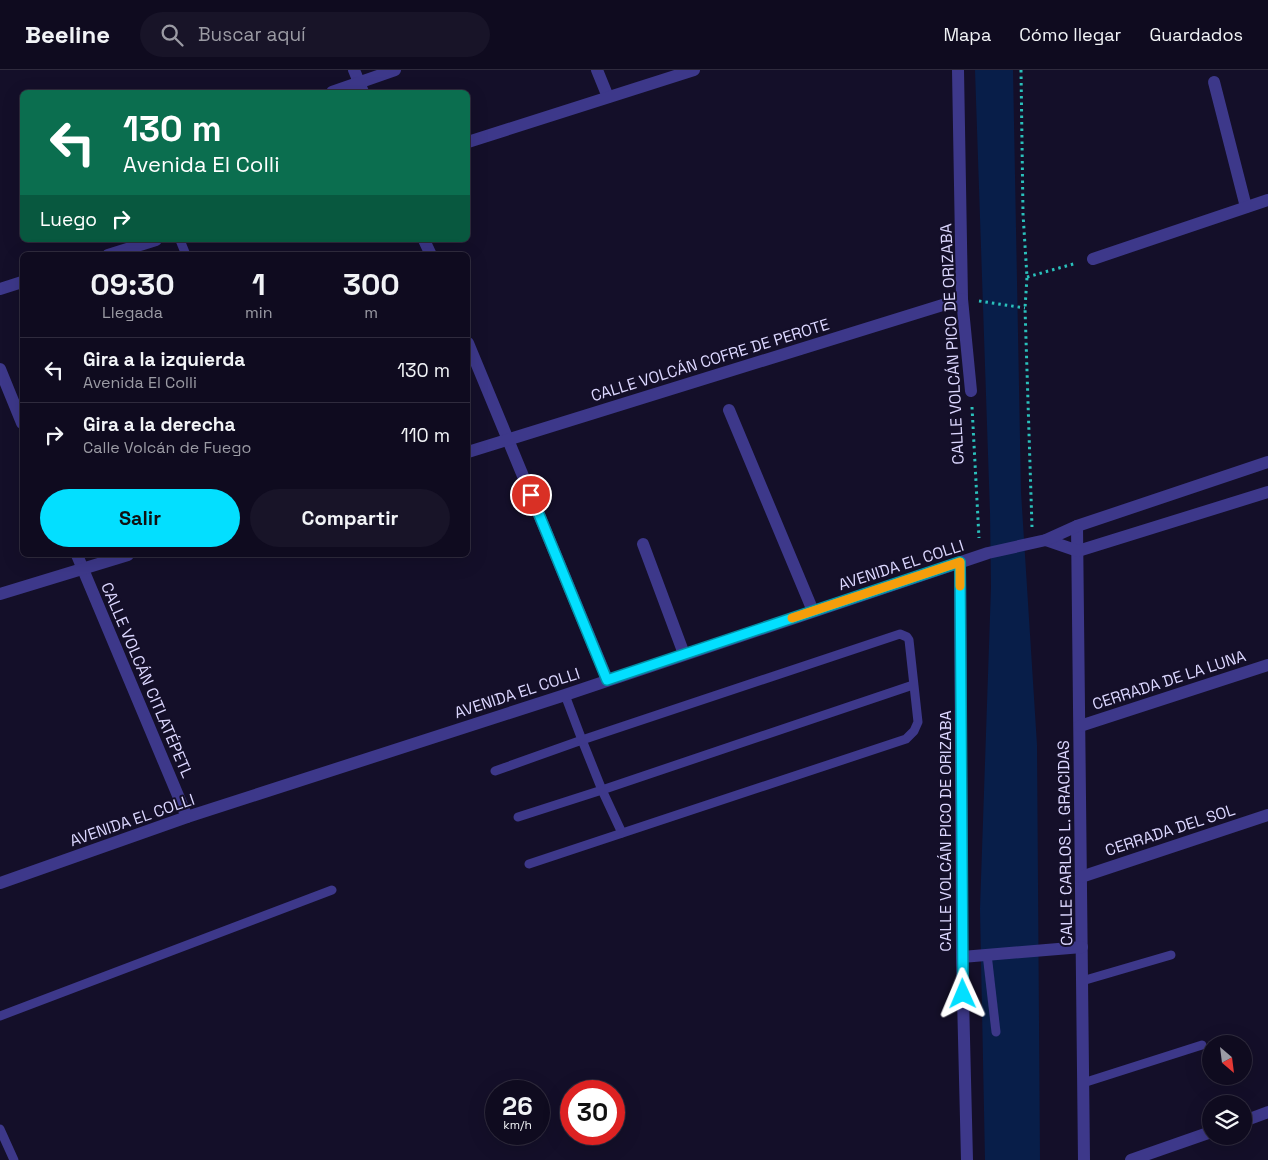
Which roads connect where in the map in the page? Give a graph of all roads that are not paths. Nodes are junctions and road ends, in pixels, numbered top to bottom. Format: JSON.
{"nodes":[{"id":1,"x":354,"y":70,"type":"edge"},
{"id":2,"x":395,"y":70,"type":"edge"},
{"id":3,"x":597,"y":70,"type":"edge"},
{"id":4,"x":694,"y":70,"type":"edge"},
{"id":5,"x":958,"y":70,"type":"edge"},
{"id":6,"x":1214,"y":82,"type":"dead end"},
{"id":7,"x":361,"y":88,"type":"edge"},
{"id":8,"x":346,"y":90,"type":"edge"},
{"id":9,"x":608,"y":97,"type":"junction"},
{"id":10,"x":470,"y":141,"type":"edge"},
{"id":11,"x":1268,"y":200,"type":"edge"},
{"id":12,"x":1246,"y":207,"type":"junction"},
{"id":13,"x":150,"y":242,"type":"edge"},
{"id":14,"x":118,"y":252,"type":"edge"},
{"id":15,"x":1093,"y":259,"type":"road end"},
{"id":16,"x":20,"y":283,"type":"edge"},
{"id":17,"x":0,"y":289,"type":"edge"},
{"id":18,"x":968,"y":300,"type":"junction"},
{"id":19,"x":470,"y":348,"type":"edge"},
{"id":20,"x":1,"y":374,"type":"edge"},
{"id":21,"x":971,"y":391,"type":"road end"},
{"id":22,"x":729,"y":410,"type":"dead end"},
{"id":23,"x":20,"y":418,"type":"edge"},
{"id":24,"x":508,"y":440,"type":"junction"},
{"id":25,"x":470,"y":451,"type":"edge"},
{"id":26,"x":1268,"y":462,"type":"edge"},
{"id":27,"x":1268,"y":492,"type":"edge"},
{"id":28,"x":1077,"y":526,"type":"junction"},
{"id":29,"x":1046,"y":540,"type":"junction"},
{"id":30,"x":644,"y":544,"type":"dead end"},
{"id":31,"x":1078,"y":551,"type":"junction"},
{"id":32,"x":78,"y":557,"type":"edge"},
{"id":33,"x":122,"y":557,"type":"edge"},
{"id":34,"x":960,"y":562,"type":"junction"},
{"id":35,"x":83,"y":569,"type":"junction"},
{"id":36,"x":0,"y":594,"type":"edge"},
{"id":37,"x":813,"y":611,"type":"junction"},
{"id":38,"x":684,"y":654,"type":"junction"},
{"id":39,"x":1268,"y":664,"type":"edge"},
{"id":40,"x":607,"y":680,"type":"junction"},
{"id":41,"x":913,"y":685,"type":"junction"},
{"id":42,"x":565,"y":695,"type":"junction"},
{"id":43,"x":1080,"y":726,"type":"junction"},
{"id":44,"x":582,"y":740,"type":"junction"},
{"id":45,"x":495,"y":771,"type":"dead end"},
{"id":46,"x":602,"y":790,"type":"junction"},
{"id":47,"x":1268,"y":815,"type":"edge"},
{"id":48,"x":518,"y":817,"type":"dead end"},
{"id":49,"x":187,"y":818,"type":"junction"},
{"id":50,"x":622,"y":833,"type":"junction"},
{"id":51,"x":529,"y":864,"type":"dead end"},
{"id":52,"x":1081,"y":877,"type":"junction"},
{"id":53,"x":0,"y":882,"type":"edge"},
{"id":54,"x":332,"y":890,"type":"dead end"},
{"id":55,"x":1082,"y":946,"type":"junction"},
{"id":56,"x":987,"y":954,"type":"junction"},
{"id":57,"x":1171,"y":955,"type":"dead end"},
{"id":58,"x":962,"y":957,"type":"junction"},
{"id":59,"x":1082,"y":981,"type":"junction"},
{"id":60,"x":0,"y":1016,"type":"edge"},
{"id":61,"x":996,"y":1032,"type":"dead end"},
{"id":62,"x":1202,"y":1045,"type":"dead end"},
{"id":63,"x":1083,"y":1083,"type":"junction"},
{"id":64,"x":1268,"y":1112,"type":"edge"},
{"id":65,"x":1252,"y":1118,"type":"edge"},
{"id":66,"x":0,"y":1129,"type":"edge"},
{"id":67,"x":1202,"y":1135,"type":"edge"},
{"id":68,"x":14,"y":1160,"type":"edge"},
{"id":69,"x":967,"y":1160,"type":"edge"},
{"id":70,"x":1084,"y":1160,"type":"edge"},
{"id":71,"x":1131,"y":1160,"type":"edge"}],
"edges":[{"from":1,"to":7,"type":"street"},
{"from":2,"to":7,"type":"street"},
{"from":3,"to":9,"type":"street"},
{"from":4,"to":9,"type":"street"},
{"from":5,"to":18,"type":"street","name":"CALLE VOLCÁN PICO DE ORIZABA"},
{"from":6,"to":12,"type":"street"},
{"from":7,"to":8,"type":"street"},
{"from":9,"to":10,"type":"street"},
{"from":11,"to":12,"type":"street"},
{"from":12,"to":15,"type":"street"},
{"from":13,"to":14,"type":"street"},
{"from":16,"to":17,"type":"street"},
{"from":18,"to":21,"type":"street","name":"CALLE VOLCÁN PICO DE ORIZABA"},
{"from":18,"to":24,"type":"street","name":"CALLE VOLCÁN COFRE DE PEROTE"},
{"from":19,"to":24,"type":"street"},
{"from":20,"to":23,"type":"street"},
{"from":22,"to":37,"type":"street"},
{"from":24,"to":25,"type":"street","name":"CALLE VOLCÁN COFRE DE PEROTE"},
{"from":24,"to":40,"type":"street"},
{"from":26,"to":28,"type":"street","name":"AVENIDA EL COLLI"},
{"from":27,"to":31,"type":"street"},
{"from":28,"to":29,"type":"street","name":"AVENIDA EL COLLI"},
{"from":28,"to":31,"type":"street","name":"CALLE CARLOS L. GRACIDAS"},
{"from":29,"to":31,"type":"street","name":"AVENIDA EL COLLI"},
{"from":29,"to":34,"type":"street","name":"AVENIDA EL COLLI"},
{"from":30,"to":38,"type":"street"},
{"from":31,"to":43,"type":"street","name":"CALLE CARLOS L. GRACIDAS"},
{"from":32,"to":35,"type":"street","name":"CALLE VOLCÁN CITLATÉPETL"},
{"from":33,"to":35,"type":"street"},
{"from":34,"to":37,"type":"street","name":"AVENIDA EL COLLI"},
{"from":34,"to":58,"type":"street","name":"CALLE VOLCÁN PICO DE ORIZABA"},
{"from":35,"to":36,"type":"street"},
{"from":35,"to":49,"type":"street","name":"CALLE VOLCÁN CITLATÉPETL"},
{"from":37,"to":38,"type":"street","name":"AVENIDA EL COLLI"},
{"from":38,"to":40,"type":"street","name":"AVENIDA EL COLLI"},
{"from":39,"to":43,"type":"street","name":"CERRADA DE LA LUNA"},
{"from":40,"to":42,"type":"street","name":"AVENIDA EL COLLI"},
{"from":41,"to":44,"type":"lane"},
{"from":41,"to":46,"type":"lane"},
{"from":41,"to":50,"type":"lane"},
{"from":42,"to":44,"type":"lane"},
{"from":42,"to":49,"type":"street","name":"AVENIDA EL COLLI"},
{"from":43,"to":52,"type":"street","name":"CALLE CARLOS L. GRACIDAS"},
{"from":44,"to":45,"type":"lane"},
{"from":44,"to":46,"type":"lane"},
{"from":46,"to":48,"type":"lane"},
{"from":46,"to":50,"type":"lane"},
{"from":47,"to":52,"type":"street","name":"CERRADA DEL SOL"},
{"from":49,"to":53,"type":"street","name":"AVENIDA EL COLLI"},
{"from":50,"to":51,"type":"lane"},
{"from":52,"to":55,"type":"street","name":"CALLE CARLOS L. GRACIDAS"},
{"from":54,"to":60,"type":"lane"},
{"from":55,"to":56,"type":"street"},
{"from":55,"to":59,"type":"street","name":"CALLE CARLOS L. GRACIDAS"},
{"from":56,"to":58,"type":"street"},
{"from":56,"to":61,"type":"lane"},
{"from":57,"to":59,"type":"lane"},
{"from":58,"to":69,"type":"street","name":"CALLE VOLCÁN PICO DE ORIZABA"},
{"from":59,"to":63,"type":"street","name":"CALLE CARLOS L. GRACIDAS"},
{"from":62,"to":63,"type":"lane"},
{"from":63,"to":70,"type":"street","name":"CALLE CARLOS L. GRACIDAS"},
{"from":64,"to":65,"type":"street"},
{"from":66,"to":68,"type":"lane"},
{"from":67,"to":71,"type":"street"}]}
